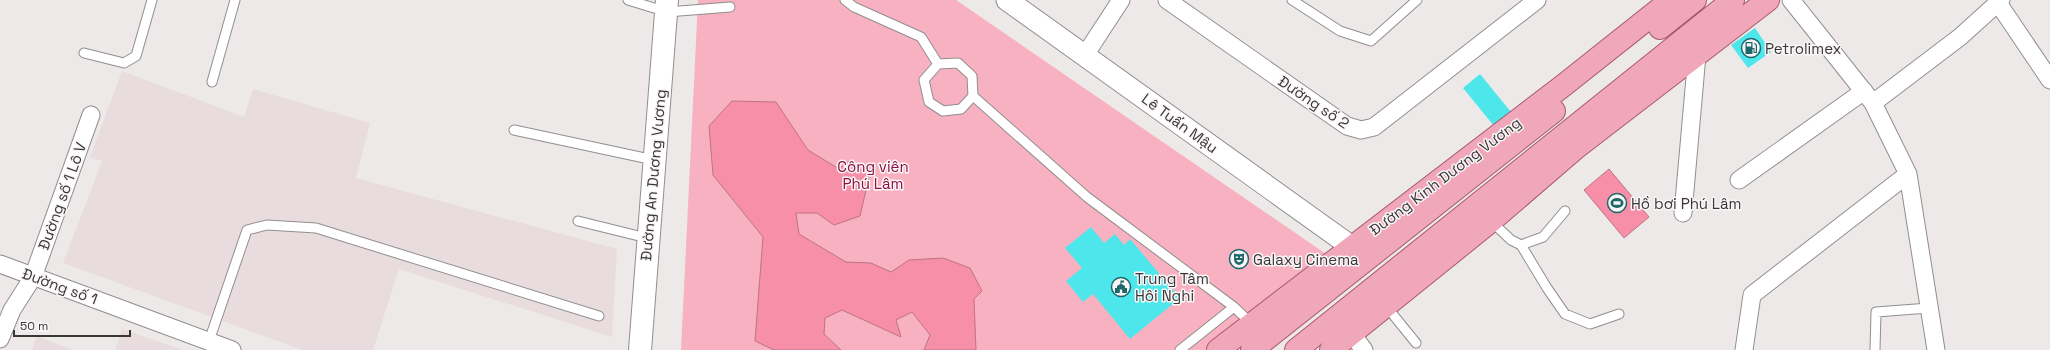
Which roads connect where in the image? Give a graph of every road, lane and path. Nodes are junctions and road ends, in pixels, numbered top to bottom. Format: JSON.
{"nodes":[{"id":1,"x":152,"y":0,"type":"edge"},
{"id":2,"x":235,"y":0,"type":"edge"},
{"id":3,"x":628,"y":0,"type":"edge"},
{"id":4,"x":845,"y":0,"type":"edge"},
{"id":5,"x":1007,"y":0,"type":"edge"},
{"id":6,"x":1121,"y":0,"type":"edge"},
{"id":7,"x":1167,"y":0,"type":"edge"},
{"id":8,"x":1292,"y":0,"type":"edge"},
{"id":9,"x":1417,"y":0,"type":"edge"},
{"id":10,"x":1537,"y":0,"type":"edge"},
{"id":11,"x":1671,"y":0,"type":"edge"},
{"id":12,"x":1695,"y":0,"type":"edge"},
{"id":13,"x":1768,"y":0,"type":"edge"},
{"id":14,"x":1791,"y":0,"type":"edge"},
{"id":15,"x":1999,"y":1,"type":"edge"},
{"id":16,"x":667,"y":6,"type":"edge"},
{"id":17,"x":730,"y":7,"type":"dead end"},
{"id":18,"x":1732,"y":17,"type":"edge"},
{"id":19,"x":1691,"y":46,"type":"junction"},
{"id":20,"x":84,"y":53,"type":"dead end"},
{"id":21,"x":1085,"y":55,"type":"junction"},
{"id":22,"x":938,"y":64,"type":"junction"},
{"id":23,"x":2050,"y":80,"type":"edge"},
{"id":24,"x":212,"y":82,"type":"dead end"},
{"id":25,"x":973,"y":96,"type":"junction"},
{"id":26,"x":1869,"y":97,"type":"junction"},
{"id":27,"x":91,"y":115,"type":"dead end"},
{"id":28,"x":514,"y":130,"type":"dead end"},
{"id":29,"x":654,"y":160,"type":"junction"},
{"id":30,"x":1908,"y":174,"type":"junction"},
{"id":31,"x":1739,"y":180,"type":"dead end"},
{"id":32,"x":1565,"y":211,"type":"dead end"},
{"id":33,"x":1683,"y":213,"type":"dead end"},
{"id":34,"x":578,"y":221,"type":"dead end"},
{"id":35,"x":1491,"y":221,"type":"junction"},
{"id":36,"x":647,"y":238,"type":"junction"},
{"id":37,"x":1521,"y":245,"type":"junction"},
{"id":38,"x":1360,"y":253,"type":"junction"},
{"id":39,"x":0,"y":264,"type":"edge"},
{"id":40,"x":33,"y":277,"type":"junction"},
{"id":41,"x":1386,"y":306,"type":"junction"},
{"id":42,"x":1234,"y":307,"type":"junction"},
{"id":43,"x":1929,"y":308,"type":"junction"},
{"id":44,"x":1619,"y":314,"type":"dead end"},
{"id":45,"x":599,"y":316,"type":"dead end"},
{"id":46,"x":0,"y":339,"type":"edge"},
{"id":47,"x":209,"y":341,"type":"junction"},
{"id":48,"x":1261,"y":341,"type":"edge"},
{"id":49,"x":1358,"y":342,"type":"edge"},
{"id":50,"x":1416,"y":343,"type":"dead end"},
{"id":51,"x":232,"y":350,"type":"edge"},
{"id":52,"x":640,"y":350,"type":"edge"},
{"id":53,"x":1180,"y":350,"type":"edge"},
{"id":54,"x":1218,"y":350,"type":"edge"},
{"id":55,"x":1296,"y":350,"type":"edge"},
{"id":56,"x":1331,"y":350,"type":"edge"},
{"id":57,"x":1744,"y":350,"type":"edge"},
{"id":58,"x":1875,"y":350,"type":"edge"},
{"id":59,"x":1936,"y":350,"type":"edge"}],
"edges":[{"from":1,"to":20,"type":"lane"},
{"from":2,"to":24,"type":"lane"},
{"from":3,"to":16,"type":"lane"},
{"from":4,"to":22,"type":"lane"},
{"from":5,"to":21,"type":"street","name":"Lê Tuấn Mậu"},
{"from":6,"to":21,"type":"street"},
{"from":7,"to":10,"type":"street","name":"Đường số 2"},
{"from":8,"to":9,"type":"lane"},
{"from":11,"to":38,"type":"main road","name":"Đường Kinh Dương Vương"},
{"from":12,"to":38,"type":"main road","name":"Đường Kinh Dương Vương"},
{"from":13,"to":18,"type":"main road"},
{"from":14,"to":26,"type":"street"},
{"from":15,"to":23,"type":"street"},
{"from":15,"to":26,"type":"street"},
{"from":16,"to":17,"type":"lane"},
{"from":16,"to":29,"type":"main road","name":"Đường An Dương Vương"},
{"from":18,"to":19,"type":"main road"},
{"from":19,"to":33,"type":"street"},
{"from":19,"to":35,"type":"main road"},
{"from":19,"to":55,"type":"main road"},
{"from":21,"to":38,"type":"street","name":"Lê Tuấn Mậu"},
{"from":22,"to":25,"type":"lane"},
{"from":22,"to":25,"type":"lane"},
{"from":25,"to":42,"type":"lane"},
{"from":26,"to":30,"type":"street"},
{"from":26,"to":31,"type":"street"},
{"from":27,"to":40,"type":"street","name":"Đường số 1 Lô V"},
{"from":28,"to":29,"type":"lane"},
{"from":29,"to":36,"type":"main road","name":"Đường An Dương Vương"},
{"from":30,"to":43,"type":"street"},
{"from":30,"to":57,"type":"street"},
{"from":32,"to":37,"type":"lane"},
{"from":34,"to":36,"type":"lane"},
{"from":35,"to":37,"type":"lane"},
{"from":35,"to":41,"type":"main road"},
{"from":36,"to":52,"type":"main road","name":"Đường An Dương Vương"},
{"from":37,"to":44,"type":"lane"},
{"from":38,"to":48,"type":"main road","name":"Đường Kinh Dương Vương"},
{"from":39,"to":40,"type":"street","name":"Đường số 1"},
{"from":40,"to":46,"type":"street","name":"Đường số 1 Lô V"},
{"from":40,"to":47,"type":"street","name":"Đường số 1"},
{"from":41,"to":49,"type":"main road"},
{"from":41,"to":50,"type":"lane"},
{"from":42,"to":48,"type":"lane"},
{"from":42,"to":53,"type":"lane"},
{"from":43,"to":58,"type":"lane"},
{"from":43,"to":59,"type":"street"},
{"from":45,"to":47,"type":"lane"},
{"from":47,"to":51,"type":"street","name":"Đường số 1"},
{"from":48,"to":54,"type":"main road","name":"Đường Kinh Dương Vương"},
{"from":49,"to":56,"type":"main road"}]}
